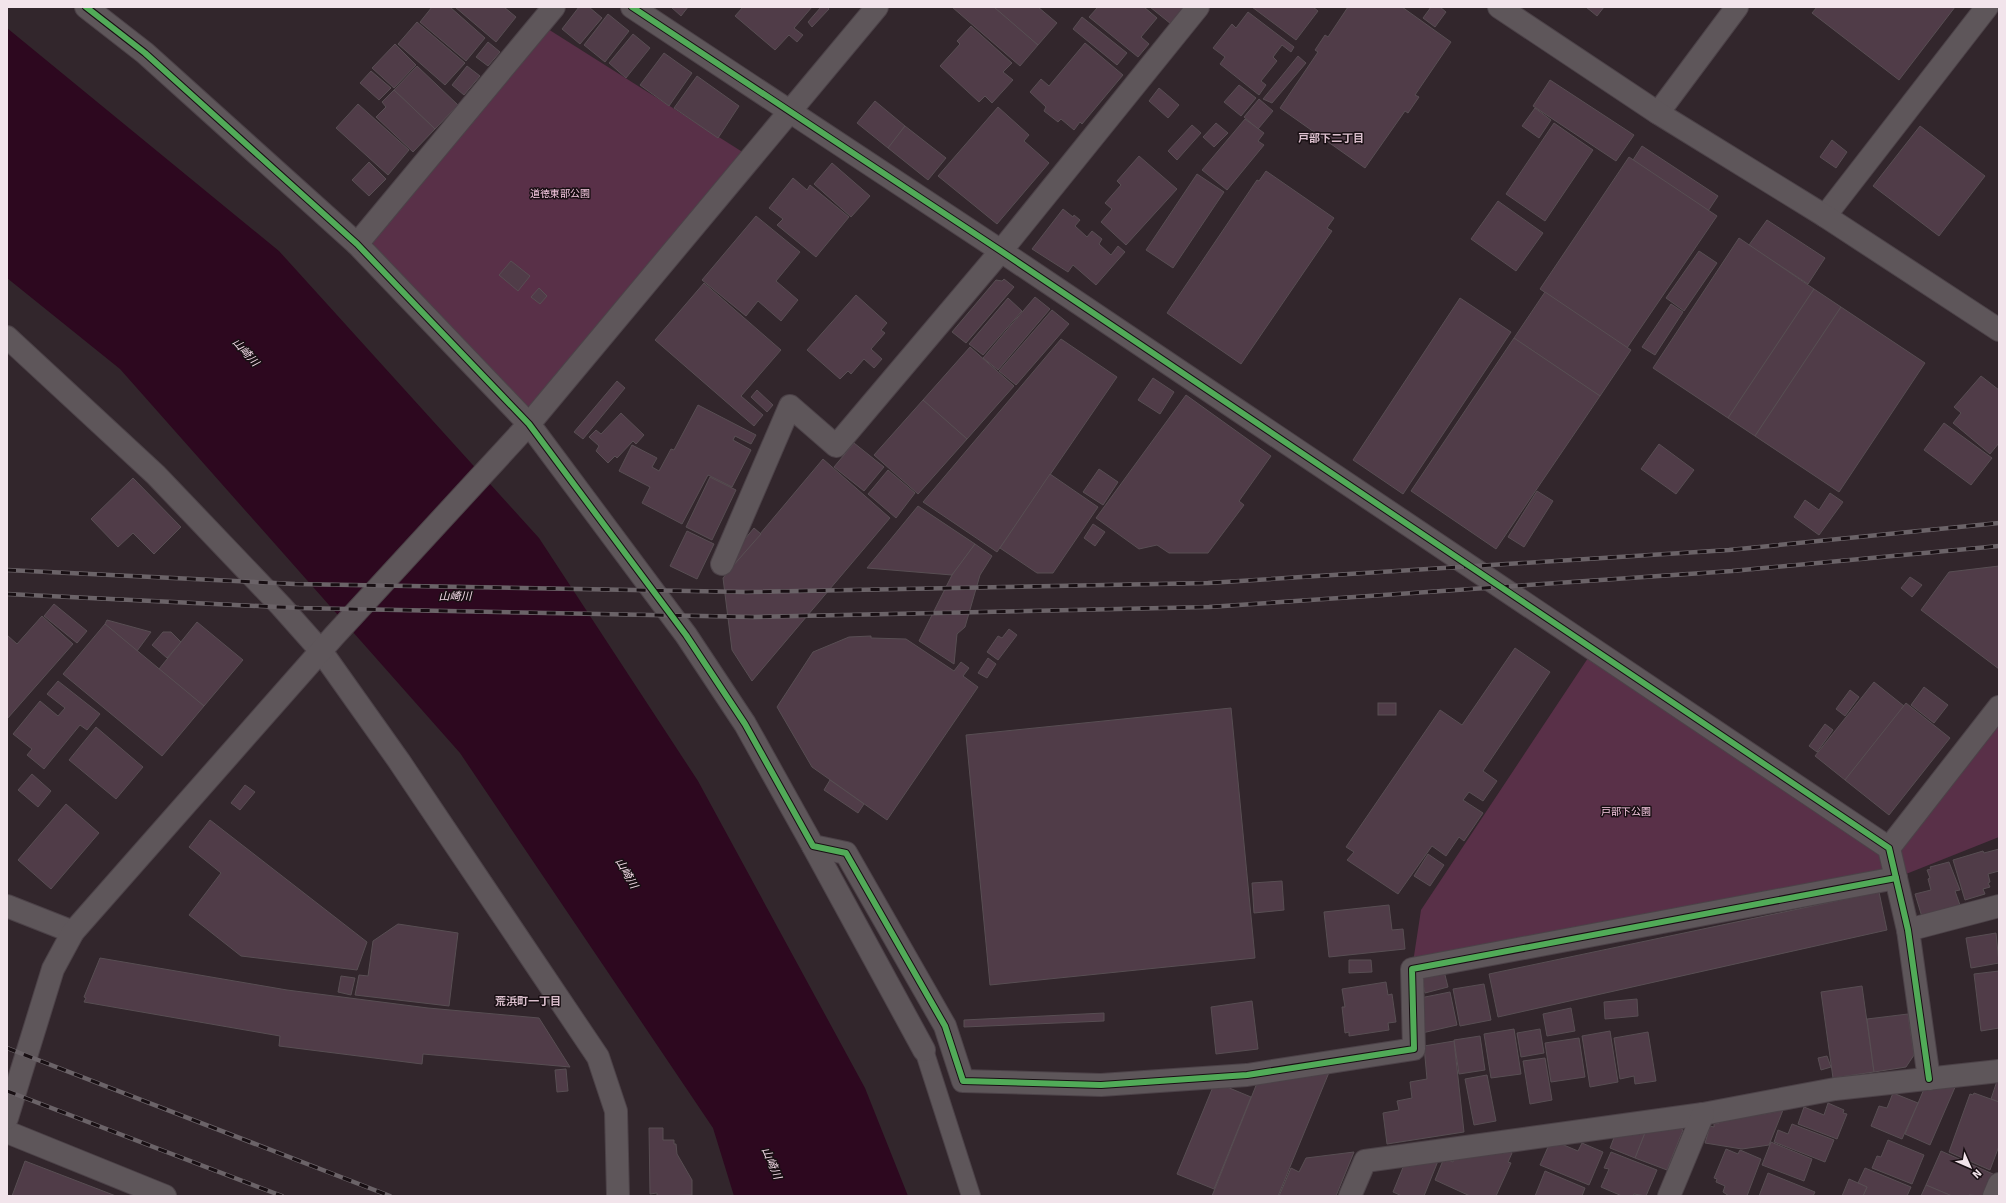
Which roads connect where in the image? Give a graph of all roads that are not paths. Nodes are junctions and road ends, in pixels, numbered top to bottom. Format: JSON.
{"nodes":[{"id":1,"x":86,"y":7,"type":"edge"},
{"id":2,"x":554,"y":7,"type":"edge"},
{"id":3,"x":632,"y":7,"type":"edge"},
{"id":4,"x":877,"y":7,"type":"edge"},
{"id":5,"x":1198,"y":7,"type":"edge"},
{"id":6,"x":1499,"y":7,"type":"edge"},
{"id":7,"x":1737,"y":7,"type":"edge"},
{"id":8,"x":1987,"y":7,"type":"edge"},
{"id":9,"x":791,"y":111,"type":"junction"},
{"id":10,"x":1658,"y":113,"type":"junction"},
{"id":11,"x":1825,"y":216,"type":"junction"},
{"id":12,"x":357,"y":244,"type":"junction"},
{"id":13,"x":1001,"y":250,"type":"junction"},
{"id":14,"x":1998,"y":329,"type":"edge"},
{"id":15,"x":7,"y":337,"type":"edge"},
{"id":16,"x":522,"y":432,"type":"junction"},
{"id":17,"x":722,"y":564,"type":"dead end"},
{"id":18,"x":328,"y":643,"type":"junction"},
{"id":19,"x":1999,"y":707,"type":"edge"},
{"id":20,"x":813,"y":846,"type":"junction"},
{"id":21,"x":1890,"y":848,"type":"junction"},
{"id":22,"x":1896,"y":878,"type":"junction"},
{"id":23,"x":7,"y":906,"type":"edge"},
{"id":24,"x":1999,"y":906,"type":"edge"},
{"id":25,"x":1908,"y":930,"type":"junction"},
{"id":26,"x":73,"y":932,"type":"junction"},
{"id":27,"x":924,"y":1050,"type":"joint"},
{"id":28,"x":1999,"y":1071,"type":"edge"},
{"id":29,"x":1929,"y":1079,"type":"junction"},
{"id":30,"x":1703,"y":1114,"type":"junction"},
{"id":31,"x":7,"y":1118,"type":"edge"},
{"id":32,"x":7,"y":1132,"type":"edge"},
{"id":33,"x":1999,"y":1184,"type":"edge"},
{"id":34,"x":165,"y":1196,"type":"edge"},
{"id":35,"x":618,"y":1196,"type":"edge"},
{"id":36,"x":971,"y":1196,"type":"edge"},
{"id":37,"x":1350,"y":1196,"type":"edge"},
{"id":38,"x":1669,"y":1196,"type":"edge"},
{"id":39,"x":1994,"y":1196,"type":"edge"}],
"edges":[{"from":1,"to":12,"type":"street"},
{"from":2,"to":12,"type":"street"},
{"from":3,"to":9,"type":"street"},
{"from":4,"to":9,"type":"street"},
{"from":5,"to":13,"type":"street"},
{"from":6,"to":10,"type":"street"},
{"from":7,"to":10,"type":"street"},
{"from":8,"to":11,"type":"street"},
{"from":9,"to":13,"type":"street"},
{"from":9,"to":16,"type":"street"},
{"from":10,"to":11,"type":"street"},
{"from":11,"to":14,"type":"street"},
{"from":12,"to":16,"type":"street"},
{"from":13,"to":17,"type":"street"},
{"from":13,"to":21,"type":"street"},
{"from":15,"to":18,"type":"street"},
{"from":16,"to":18,"type":"street"},
{"from":16,"to":20,"type":"street"},
{"from":18,"to":26,"type":"street"},
{"from":18,"to":35,"type":"street"},
{"from":19,"to":21,"type":"street"},
{"from":20,"to":22,"type":"street"},
{"from":20,"to":27,"type":"street"},
{"from":21,"to":22,"type":"street"},
{"from":22,"to":25,"type":"street"},
{"from":23,"to":26,"type":"street"},
{"from":24,"to":25,"type":"street"},
{"from":25,"to":29,"type":"street"},
{"from":26,"to":31,"type":"street"},
{"from":27,"to":36,"type":"lane"},
{"from":28,"to":29,"type":"street"},
{"from":29,"to":30,"type":"street"},
{"from":30,"to":37,"type":"street"},
{"from":30,"to":38,"type":"street"},
{"from":32,"to":34,"type":"street"},
{"from":33,"to":39,"type":"street"}]}
